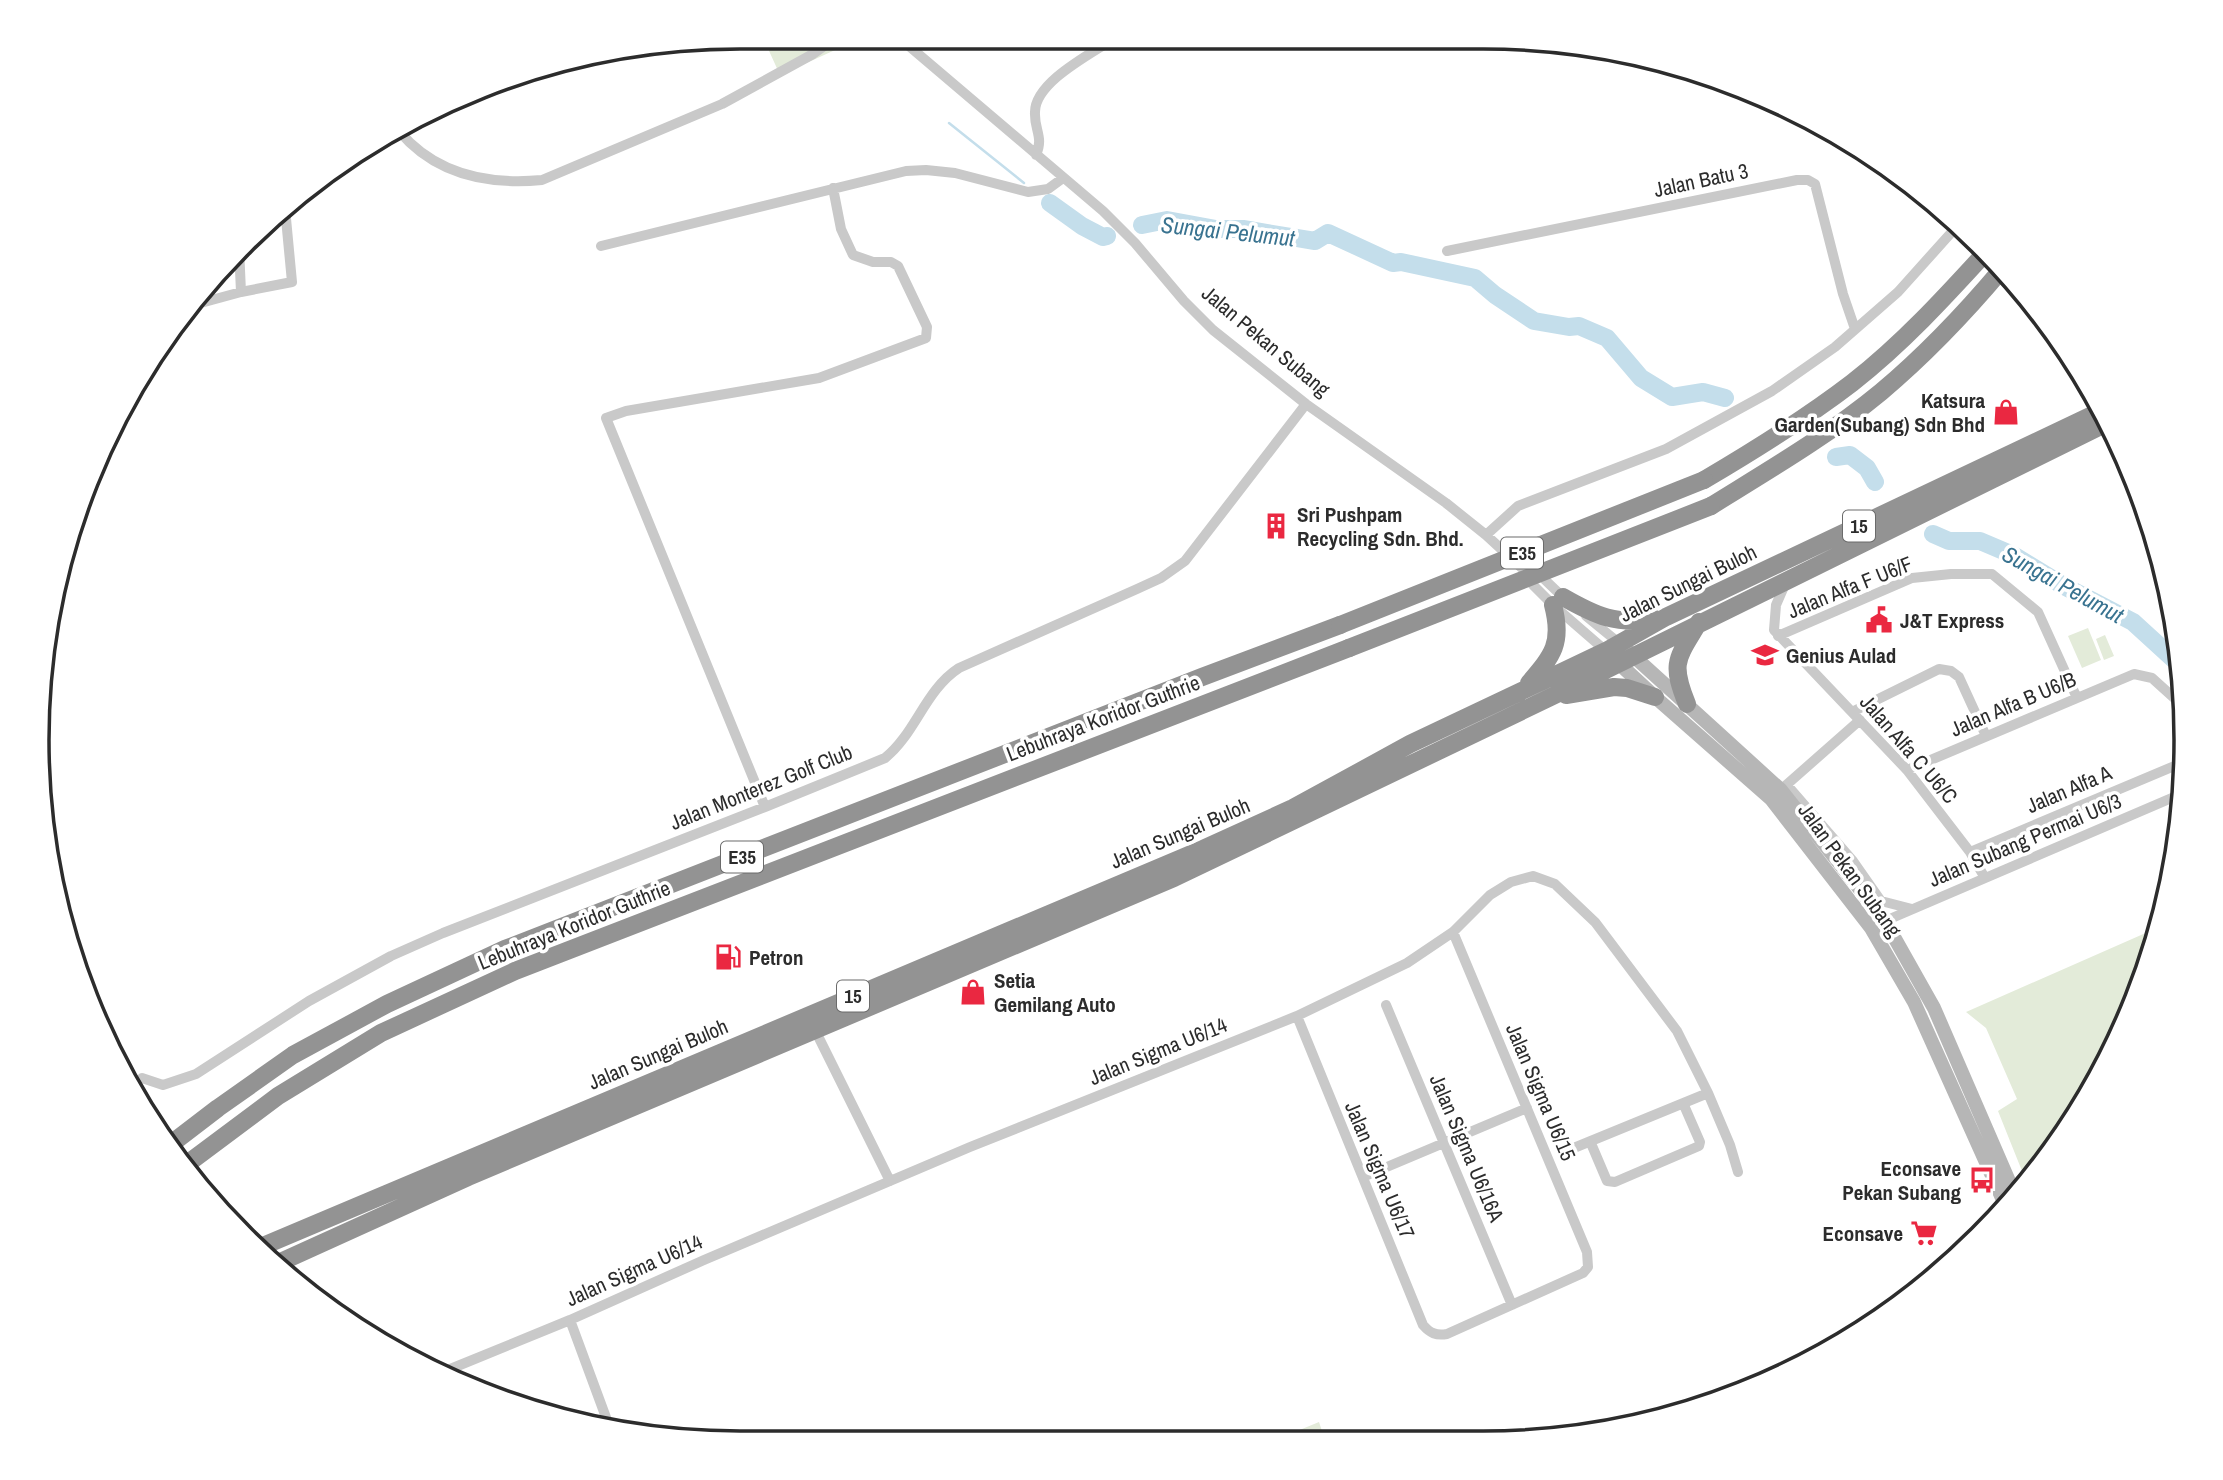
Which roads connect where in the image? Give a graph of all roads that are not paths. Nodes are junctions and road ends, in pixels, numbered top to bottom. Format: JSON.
{"nodes":[{"id":1,"x":820,"y":49,"type":"edge"},
{"id":2,"x":912,"y":49,"type":"edge"},
{"id":3,"x":1098,"y":49,"type":"edge"},
{"id":4,"x":404,"y":137,"type":"edge"},
{"id":5,"x":1036,"y":155,"type":"junction"},
{"id":6,"x":1063,"y":178,"type":"junction"},
{"id":7,"x":833,"y":188,"type":"junction"},
{"id":8,"x":286,"y":218,"type":"edge"},
{"id":9,"x":1952,"y":232,"type":"edge"},
{"id":10,"x":601,"y":246,"type":"dead end"},
{"id":11,"x":1447,"y":251,"type":"dead end"},
{"id":12,"x":1980,"y":259,"type":"edge"},
{"id":13,"x":240,"y":263,"type":"edge"},
{"id":14,"x":1996,"y":276,"type":"edge"},
{"id":15,"x":241,"y":292,"type":"junction"},
{"id":16,"x":206,"y":302,"type":"edge"},
{"id":17,"x":1855,"y":329,"type":"junction"},
{"id":18,"x":1306,"y":404,"type":"junction"},
{"id":19,"x":2092,"y":415,"type":"edge"},
{"id":20,"x":2099,"y":427,"type":"edge"},
{"id":21,"x":1486,"y":535,"type":"junction"},
{"id":22,"x":1787,"y":580,"type":"junction"},
{"id":23,"x":1558,"y":601,"type":"junction"},
{"id":24,"x":1666,"y":617,"type":"junction"},
{"id":25,"x":1699,"y":622,"type":"junction"},
{"id":26,"x":1779,"y":636,"type":"junction"},
{"id":27,"x":1619,"y":653,"type":"junction"},
{"id":28,"x":1525,"y":688,"type":"junction"},
{"id":29,"x":1555,"y":695,"type":"junction"},
{"id":30,"x":1655,"y":697,"type":"junction"},
{"id":31,"x":2173,"y":697,"type":"edge"},
{"id":32,"x":2077,"y":698,"type":"junction"},
{"id":33,"x":1687,"y":704,"type":"junction"},
{"id":34,"x":1856,"y":716,"type":"junction"},
{"id":35,"x":1986,"y":736,"type":"junction"},
{"id":36,"x":2173,"y":766,"type":"edge"},
{"id":37,"x":1907,"y":770,"type":"junction"},
{"id":38,"x":1784,"y":788,"type":"junction"},
{"id":39,"x":2172,"y":798,"type":"edge"},
{"id":40,"x":765,"y":807,"type":"junction"},
{"id":41,"x":1970,"y":852,"type":"junction"},
{"id":42,"x":1985,"y":878,"type":"junction"},
{"id":43,"x":1913,"y":909,"type":"junction"},
{"id":44,"x":1885,"y":921,"type":"junction"},
{"id":45,"x":1453,"y":932,"type":"junction"},
{"id":46,"x":1386,"y":1006,"type":"dead end"},
{"id":47,"x":1297,"y":1016,"type":"junction"},
{"id":48,"x":815,"y":1030,"type":"junction"},
{"id":49,"x":142,"y":1078,"type":"dead end"},
{"id":50,"x":1708,"y":1093,"type":"junction"},
{"id":51,"x":1683,"y":1103,"type":"junction"},
{"id":52,"x":1527,"y":1108,"type":"junction"},
{"id":53,"x":177,"y":1140,"type":"edge"},
{"id":54,"x":1590,"y":1142,"type":"junction"},
{"id":55,"x":1444,"y":1143,"type":"junction"},
{"id":56,"x":1564,"y":1152,"type":"dead end"},
{"id":57,"x":192,"y":1161,"type":"edge"},
{"id":58,"x":1738,"y":1172,"type":"dead end"},
{"id":59,"x":1363,"y":1177,"type":"junction"},
{"id":60,"x":890,"y":1181,"type":"junction"},
{"id":61,"x":2003,"y":1195,"type":"edge"},
{"id":62,"x":2004,"y":1195,"type":"edge"},
{"id":63,"x":267,"y":1244,"type":"edge"},
{"id":64,"x":284,"y":1260,"type":"edge"},
{"id":65,"x":1512,"y":1306,"type":"junction"},
{"id":66,"x":570,"y":1320,"type":"junction"},
{"id":67,"x":453,"y":1368,"type":"edge"},
{"id":68,"x":606,"y":1418,"type":"edge"}],
"edges":[{"from":1,"to":4,"type":"street"},
{"from":2,"to":5,"type":"street","name":"Jalan Pekan Subang"},
{"from":3,"to":5,"type":"street"},
{"from":5,"to":6,"type":"street","name":"Jalan Pekan Subang"},
{"from":6,"to":7,"type":"street"},
{"from":6,"to":18,"type":"street","name":"Jalan Pekan Subang"},
{"from":7,"to":10,"type":"street"},
{"from":7,"to":40,"type":"street"},
{"from":8,"to":15,"type":"street"},
{"from":9,"to":17,"type":"street"},
{"from":11,"to":17,"type":"street","name":"Jalan Batu 3"},
{"from":12,"to":53,"type":"highway","name":"Lebuhraya Koridor Guthrie","number":"E35","bridge":true},
{"from":13,"to":15,"type":"street"},
{"from":14,"to":57,"type":"highway","name":"Lebuhraya Koridor Guthrie","number":"E35","bridge":true},
{"from":15,"to":16,"type":"street"},
{"from":17,"to":21,"type":"street"},
{"from":18,"to":21,"type":"street","name":"Jalan Pekan Subang"},
{"from":18,"to":40,"type":"street","name":"Jalan Monterez Golf Club"},
{"from":19,"to":24,"type":"highway","name":"Jalan Sungai Buloh","number":"15"},
{"from":20,"to":22,"type":"highway","name":"Jalan Sungai Buloh","number":"15"},
{"from":21,"to":23,"type":"street","name":"Jalan Pekan Subang"},
{"from":22,"to":25,"type":"highway","name":"Jalan Sungai Buloh","number":"15"},
{"from":22,"to":26,"type":"street"},
{"from":23,"to":24,"type":"highway"},
{"from":23,"to":27,"type":"street"},
{"from":23,"to":27,"type":"street"},
{"from":23,"to":28,"type":"highway"},
{"from":24,"to":27,"type":"highway","name":"Jalan Sungai Buloh","number":"15"},
{"from":25,"to":27,"type":"highway","name":"Jalan Sungai Buloh","number":"15"},
{"from":25,"to":33,"type":"highway"},
{"from":26,"to":32,"type":"street","name":"Jalan Alfa F U6/F"},
{"from":26,"to":34,"type":"street","name":"Jalan Alfa C U6/C"},
{"from":27,"to":28,"type":"highway","name":"Jalan Sungai Buloh","number":"15"},
{"from":27,"to":29,"type":"highway","name":"Jalan Sungai Buloh","number":"15"},
{"from":27,"to":30,"type":"main road","name":"Jalan Pekan Subang"},
{"from":27,"to":33,"type":"main road","name":"Jalan Pekan Subang"},
{"from":28,"to":63,"type":"highway","name":"Jalan Sungai Buloh","number":"15"},
{"from":29,"to":30,"type":"highway"},
{"from":29,"to":48,"type":"highway","name":"Jalan Sungai Buloh","number":"15"},
{"from":30,"to":61,"type":"main road","name":"Jalan Pekan Subang"},
{"from":31,"to":32,"type":"street","name":"Jalan Alfa B U6/B"},
{"from":32,"to":35,"type":"street","name":"Jalan Alfa B U6/B"},
{"from":33,"to":38,"type":"main road","name":"Jalan Pekan Subang"},
{"from":34,"to":35,"type":"street"},
{"from":34,"to":37,"type":"street","name":"Jalan Alfa C U6/C"},
{"from":34,"to":38,"type":"street"},
{"from":35,"to":37,"type":"street","name":"Jalan Alfa B U6/B"},
{"from":36,"to":41,"type":"street","name":"Jalan Alfa A"},
{"from":37,"to":41,"type":"street","name":"Jalan Alfa C U6/C"},
{"from":38,"to":43,"type":"street"},
{"from":38,"to":44,"type":"main road","name":"Jalan Pekan Subang"},
{"from":39,"to":42,"type":"street","name":"Jalan Subang Permai U6/3"},
{"from":40,"to":49,"type":"street","name":"Jalan Monterez Golf Club"},
{"from":41,"to":42,"type":"street","name":"Jalan Alfa C U6/C"},
{"from":42,"to":43,"type":"street","name":"Jalan Subang Permai U6/3"},
{"from":43,"to":44,"type":"street","name":"Jalan Subang Permai U6/3"},
{"from":44,"to":62,"type":"main road","name":"Jalan Pekan Subang"},
{"from":45,"to":47,"type":"street","name":"Jalan Sigma U6/14"},
{"from":45,"to":50,"type":"street","name":"Jalan Sigma U6/14"},
{"from":45,"to":52,"type":"street","name":"Jalan Sigma U6/15"},
{"from":46,"to":55,"type":"street","name":"Jalan Sigma U6/16A"},
{"from":47,"to":59,"type":"street","name":"Jalan Sigma U6/17"},
{"from":47,"to":60,"type":"street","name":"Jalan Sigma U6/14"},
{"from":48,"to":60,"type":"street"},
{"from":48,"to":64,"type":"highway","name":"Jalan Sungai Buloh","number":"15"},
{"from":50,"to":51,"type":"street"},
{"from":50,"to":58,"type":"street","name":"Jalan Sigma U6/14"},
{"from":51,"to":54,"type":"street"},
{"from":51,"to":54,"type":"street"},
{"from":52,"to":55,"type":"street"},
{"from":52,"to":65,"type":"street","name":"Jalan Sigma U6/15"},
{"from":54,"to":56,"type":"street"},
{"from":55,"to":59,"type":"street"},
{"from":55,"to":65,"type":"street","name":"Jalan Sigma U6/16A"},
{"from":59,"to":65,"type":"street","name":"Jalan Sigma U6/17"},
{"from":60,"to":66,"type":"street","name":"Jalan Sigma U6/14"},
{"from":66,"to":67,"type":"street","name":"Jalan Sigma U6/14"},
{"from":66,"to":68,"type":"street"}]}
